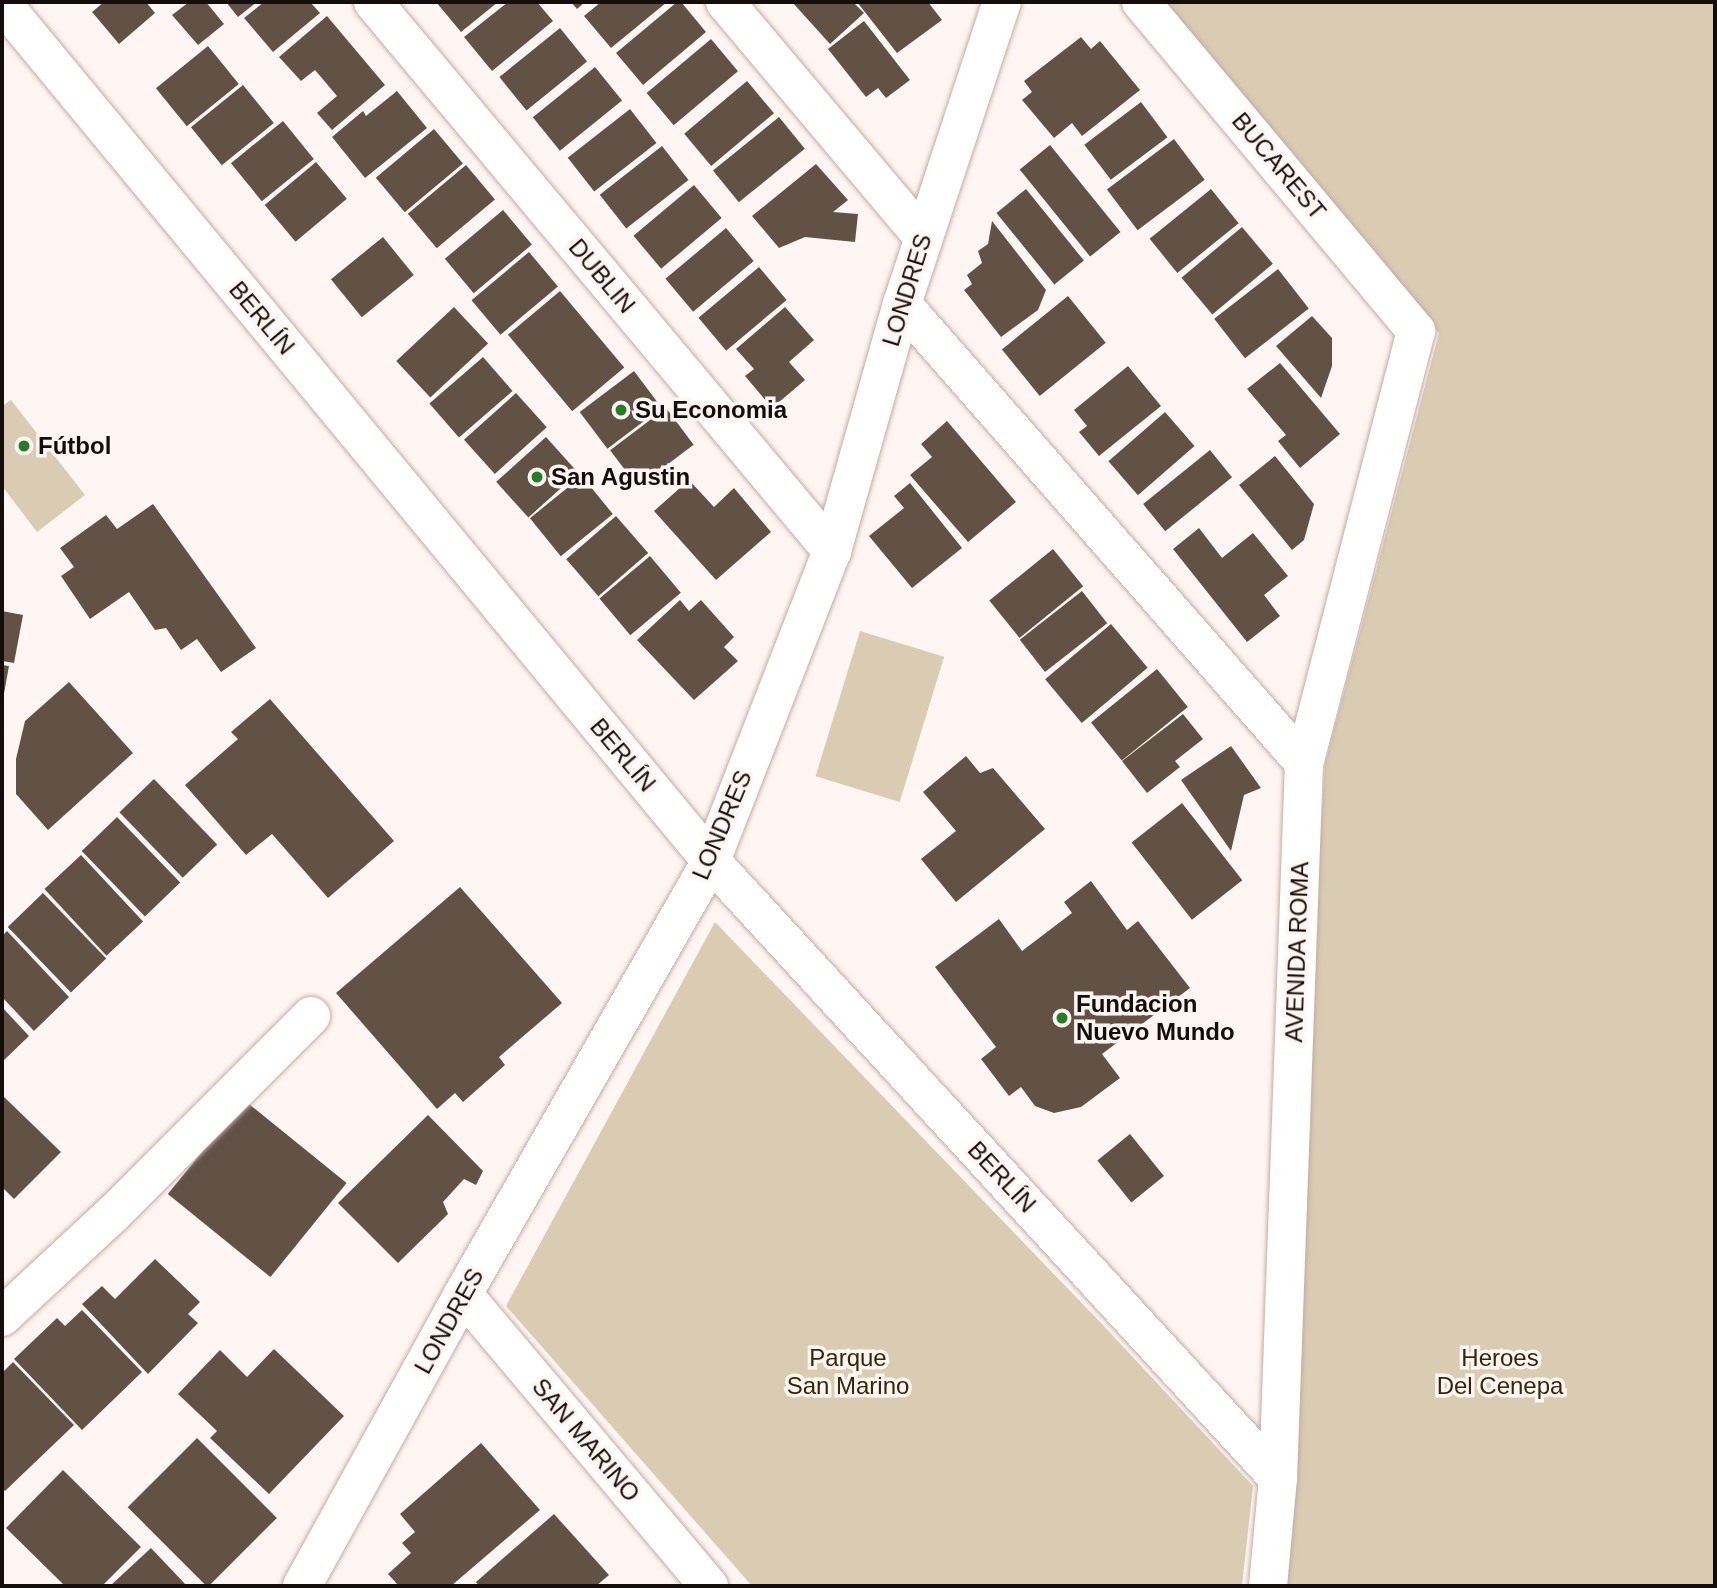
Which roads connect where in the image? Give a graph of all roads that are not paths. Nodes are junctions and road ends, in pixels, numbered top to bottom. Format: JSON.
{"nodes":[{"id":1,"x":373,"y":2,"type":"edge"},
{"id":2,"x":725,"y":2,"type":"edge"},
{"id":3,"x":1002,"y":2,"type":"edge"},
{"id":4,"x":1141,"y":2,"type":"edge"},
{"id":5,"x":2,"y":3,"type":"edge"},
{"id":6,"x":923,"y":237,"type":"junction"},
{"id":7,"x":902,"y":304,"type":"junction"},
{"id":8,"x":1416,"y":331,"type":"joint"},
{"id":9,"x":832,"y":551,"type":"junction"},
{"id":10,"x":1304,"y":763,"type":"junction"},
{"id":11,"x":711,"y":861,"type":"junction"},
{"id":12,"x":312,"y":1016,"type":"dead end"},
{"id":13,"x":463,"y":1294,"type":"junction"},
{"id":14,"x":2,"y":1317,"type":"edge"},
{"id":15,"x":1278,"y":1478,"type":"junction"},
{"id":16,"x":302,"y":1586,"type":"edge"},
{"id":17,"x":709,"y":1586,"type":"edge"},
{"id":18,"x":1268,"y":1586,"type":"edge"}],
"edges":[{"from":1,"to":9,"type":"street","name":"DUBLIN"},
{"from":2,"to":6,"type":"street"},
{"from":3,"to":6,"type":"street","name":"LONDRES"},
{"from":4,"to":8,"type":"street","name":"BUCAREST"},
{"from":5,"to":11,"type":"street","name":"BERLÍN"},
{"from":6,"to":7,"type":"street","name":"LONDRES"},
{"from":7,"to":9,"type":"street","name":"LONDRES"},
{"from":7,"to":10,"type":"street"},
{"from":8,"to":10,"type":"street","name":"AVENIDA ROMA"},
{"from":9,"to":11,"type":"street","name":"LONDRES"},
{"from":10,"to":15,"type":"street","name":"AVENIDA ROMA"},
{"from":11,"to":13,"type":"street","name":"LONDRES"},
{"from":11,"to":15,"type":"street","name":"BERLÍN"},
{"from":12,"to":14,"type":"street"},
{"from":13,"to":16,"type":"street","name":"LONDRES"},
{"from":13,"to":17,"type":"street","name":"SAN MARINO"},
{"from":15,"to":18,"type":"street","name":"AVENIDA ROMA"}]}
